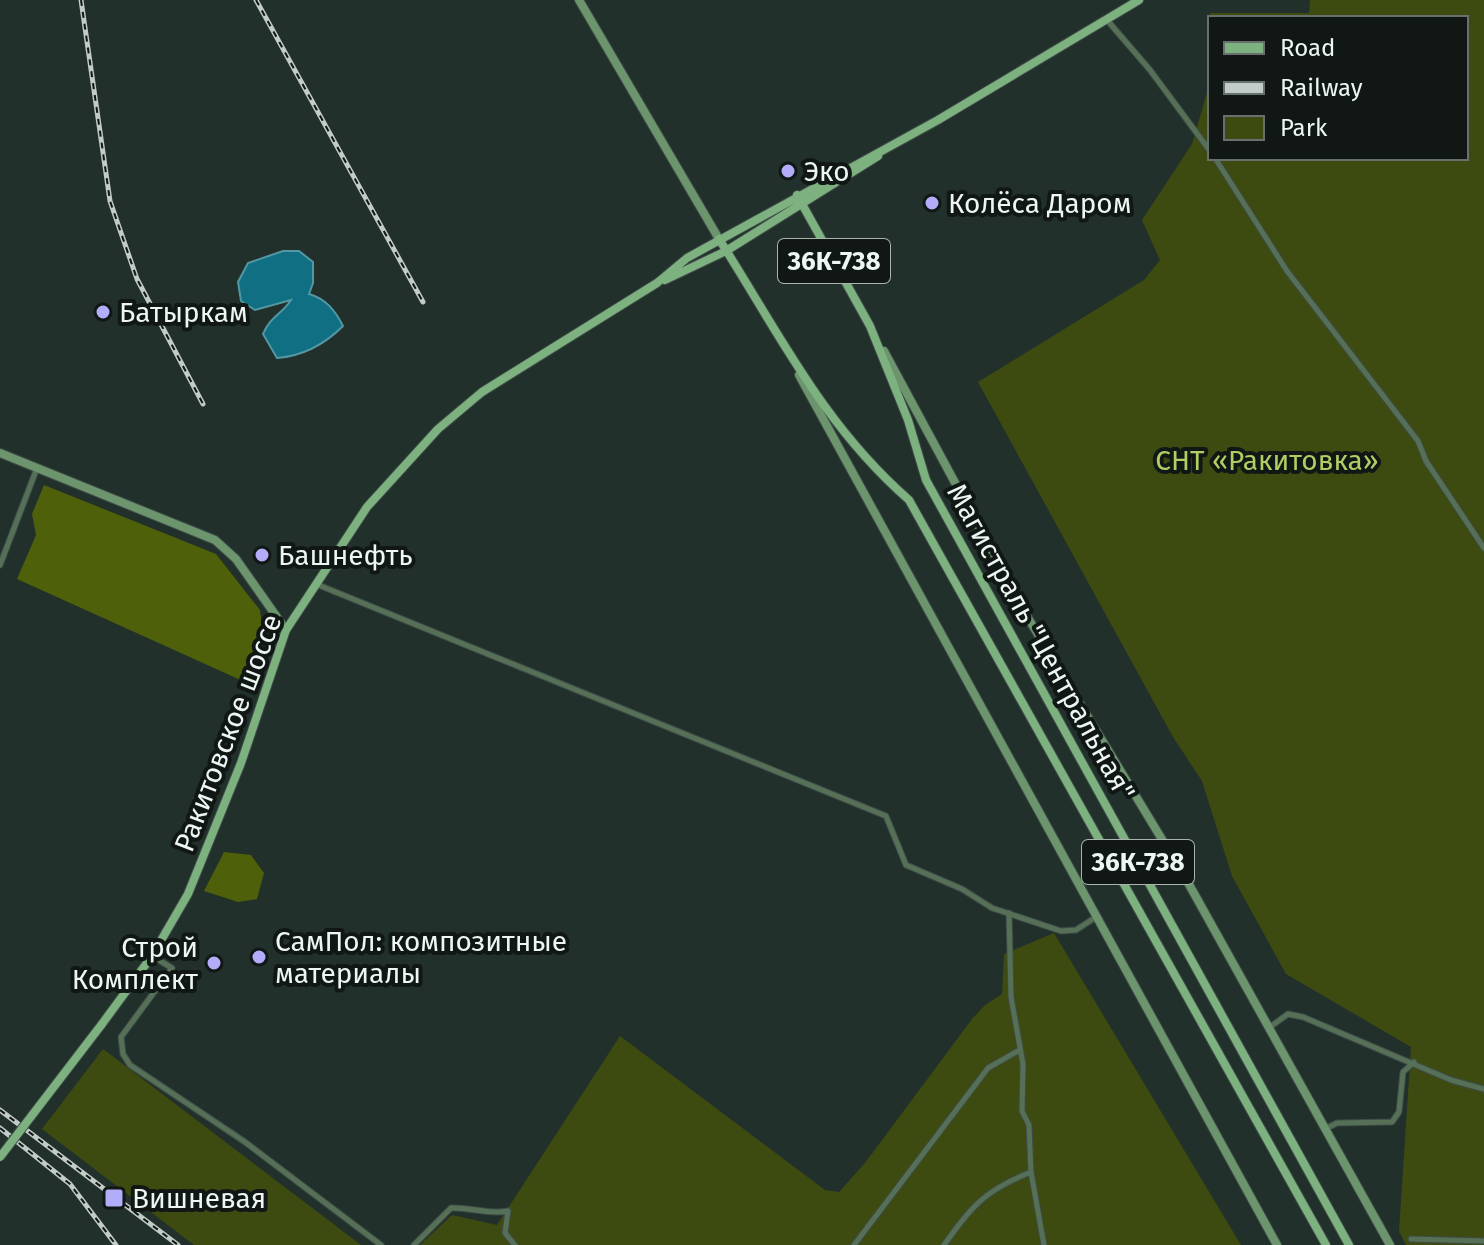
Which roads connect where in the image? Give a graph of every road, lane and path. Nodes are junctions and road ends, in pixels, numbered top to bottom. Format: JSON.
{"nodes":[{"id":1,"x":579,"y":0,"type":"edge"},
{"id":2,"x":1139,"y":0,"type":"edge"},
{"id":3,"x":1107,"y":20,"type":"junction"},
{"id":4,"x":890,"y":147,"type":"junction"},
{"id":5,"x":1208,"y":148,"type":"edge"},
{"id":6,"x":1216,"y":160,"type":"edge"},
{"id":7,"x":797,"y":195,"type":"junction"},
{"id":8,"x":803,"y":206,"type":"junction"},
{"id":9,"x":719,"y":239,"type":"junction"},
{"id":10,"x":726,"y":251,"type":"junction"},
{"id":11,"x":657,"y":283,"type":"junction"},
{"id":12,"x":870,"y":326,"type":"junction"},
{"id":13,"x":795,"y":367,"type":"junction"},
{"id":14,"x":0,"y":453,"type":"edge"},
{"id":15,"x":37,"y":468,"type":"junction"},
{"id":16,"x":1484,"y":548,"type":"edge"},
{"id":17,"x":0,"y":565,"type":"edge"},
{"id":18,"x":315,"y":584,"type":"junction"},
{"id":19,"x":286,"y":630,"type":"junction"},
{"id":20,"x":1009,"y":913,"type":"junction"},
{"id":21,"x":1096,"y":917,"type":"junction"},
{"id":22,"x":152,"y":956,"type":"junction"},
{"id":23,"x":1270,"y":1027,"type":"junction"},
{"id":24,"x":1018,"y":1051,"type":"junction"},
{"id":25,"x":1414,"y":1062,"type":"junction"},
{"id":26,"x":1484,"y":1089,"type":"edge"},
{"id":27,"x":1325,"y":1129,"type":"junction"},
{"id":28,"x":0,"y":1157,"type":"edge"},
{"id":29,"x":1031,"y":1172,"type":"junction"},
{"id":30,"x":1411,"y":1239,"type":"dead end"},
{"id":31,"x":1484,"y":1241,"type":"edge"},
{"id":32,"x":381,"y":1245,"type":"edge"},
{"id":33,"x":414,"y":1245,"type":"edge"},
{"id":34,"x":515,"y":1245,"type":"edge"},
{"id":35,"x":854,"y":1245,"type":"edge"},
{"id":36,"x":944,"y":1245,"type":"edge"},
{"id":37,"x":1044,"y":1245,"type":"edge"},
{"id":38,"x":1277,"y":1245,"type":"edge"},
{"id":39,"x":1326,"y":1245,"type":"edge"},
{"id":40,"x":1349,"y":1245,"type":"edge"},
{"id":41,"x":1390,"y":1245,"type":"edge"}],
"edges":[{"from":1,"to":9,"type":"main road"},
{"from":2,"to":3,"type":"main road","name":"Ракитовское шоссе"},
{"from":3,"to":4,"type":"main road","name":"Ракитовское шоссе"},
{"from":3,"to":5,"type":"street"},
{"from":4,"to":7,"type":"main road","name":"Ракитовское шоссе"},
{"from":4,"to":8,"type":"main road","name":"Ракитовское шоссе"},
{"from":6,"to":16,"type":"street"},
{"from":7,"to":8,"type":"main road","number":"36К-738"},
{"from":7,"to":9,"type":"main road","name":"Ракитовское шоссе"},
{"from":8,"to":10,"type":"main road","name":"Ракитовское шоссе"},
{"from":8,"to":12,"type":"main road","number":"36К-738"},
{"from":9,"to":10,"type":"main road"},
{"from":9,"to":11,"type":"main road","name":"Ракитовское шоссе"},
{"from":10,"to":11,"type":"main road","name":"Ракитовское шоссе"},
{"from":10,"to":13,"type":"main road","number":"36К-738"},
{"from":11,"to":18,"type":"main road","name":"Ракитовское шоссе"},
{"from":12,"to":23,"type":"main road"},
{"from":12,"to":40,"type":"main road","name":"Магистраль \"Центральная\"","number":"36К-738"},
{"from":13,"to":21,"type":"main road"},
{"from":13,"to":39,"type":"main road","name":"Магистраль \"Центральная\"","number":"36К-738"},
{"from":14,"to":15,"type":"main road"},
{"from":15,"to":17,"type":"street"},
{"from":15,"to":19,"type":"main road"},
{"from":18,"to":19,"type":"main road","name":"Ракитовское шоссе"},
{"from":18,"to":20,"type":"street"},
{"from":19,"to":22,"type":"main road","name":"Ракитовское шоссе"},
{"from":20,"to":21,"type":"street"},
{"from":20,"to":24,"type":"street"},
{"from":21,"to":38,"type":"main road"},
{"from":22,"to":28,"type":"main road","name":"Ракитовское шоссе","bridge":true},
{"from":22,"to":32,"type":"street"},
{"from":23,"to":25,"type":"street"},
{"from":23,"to":27,"type":"main road"},
{"from":24,"to":29,"type":"street"},
{"from":24,"to":35,"type":"street"},
{"from":25,"to":26,"type":"street"},
{"from":25,"to":27,"type":"street"},
{"from":27,"to":41,"type":"main road"},
{"from":29,"to":36,"type":"street"},
{"from":29,"to":37,"type":"street"},
{"from":30,"to":31,"type":"street"},
{"from":33,"to":34,"type":"street"}]}
